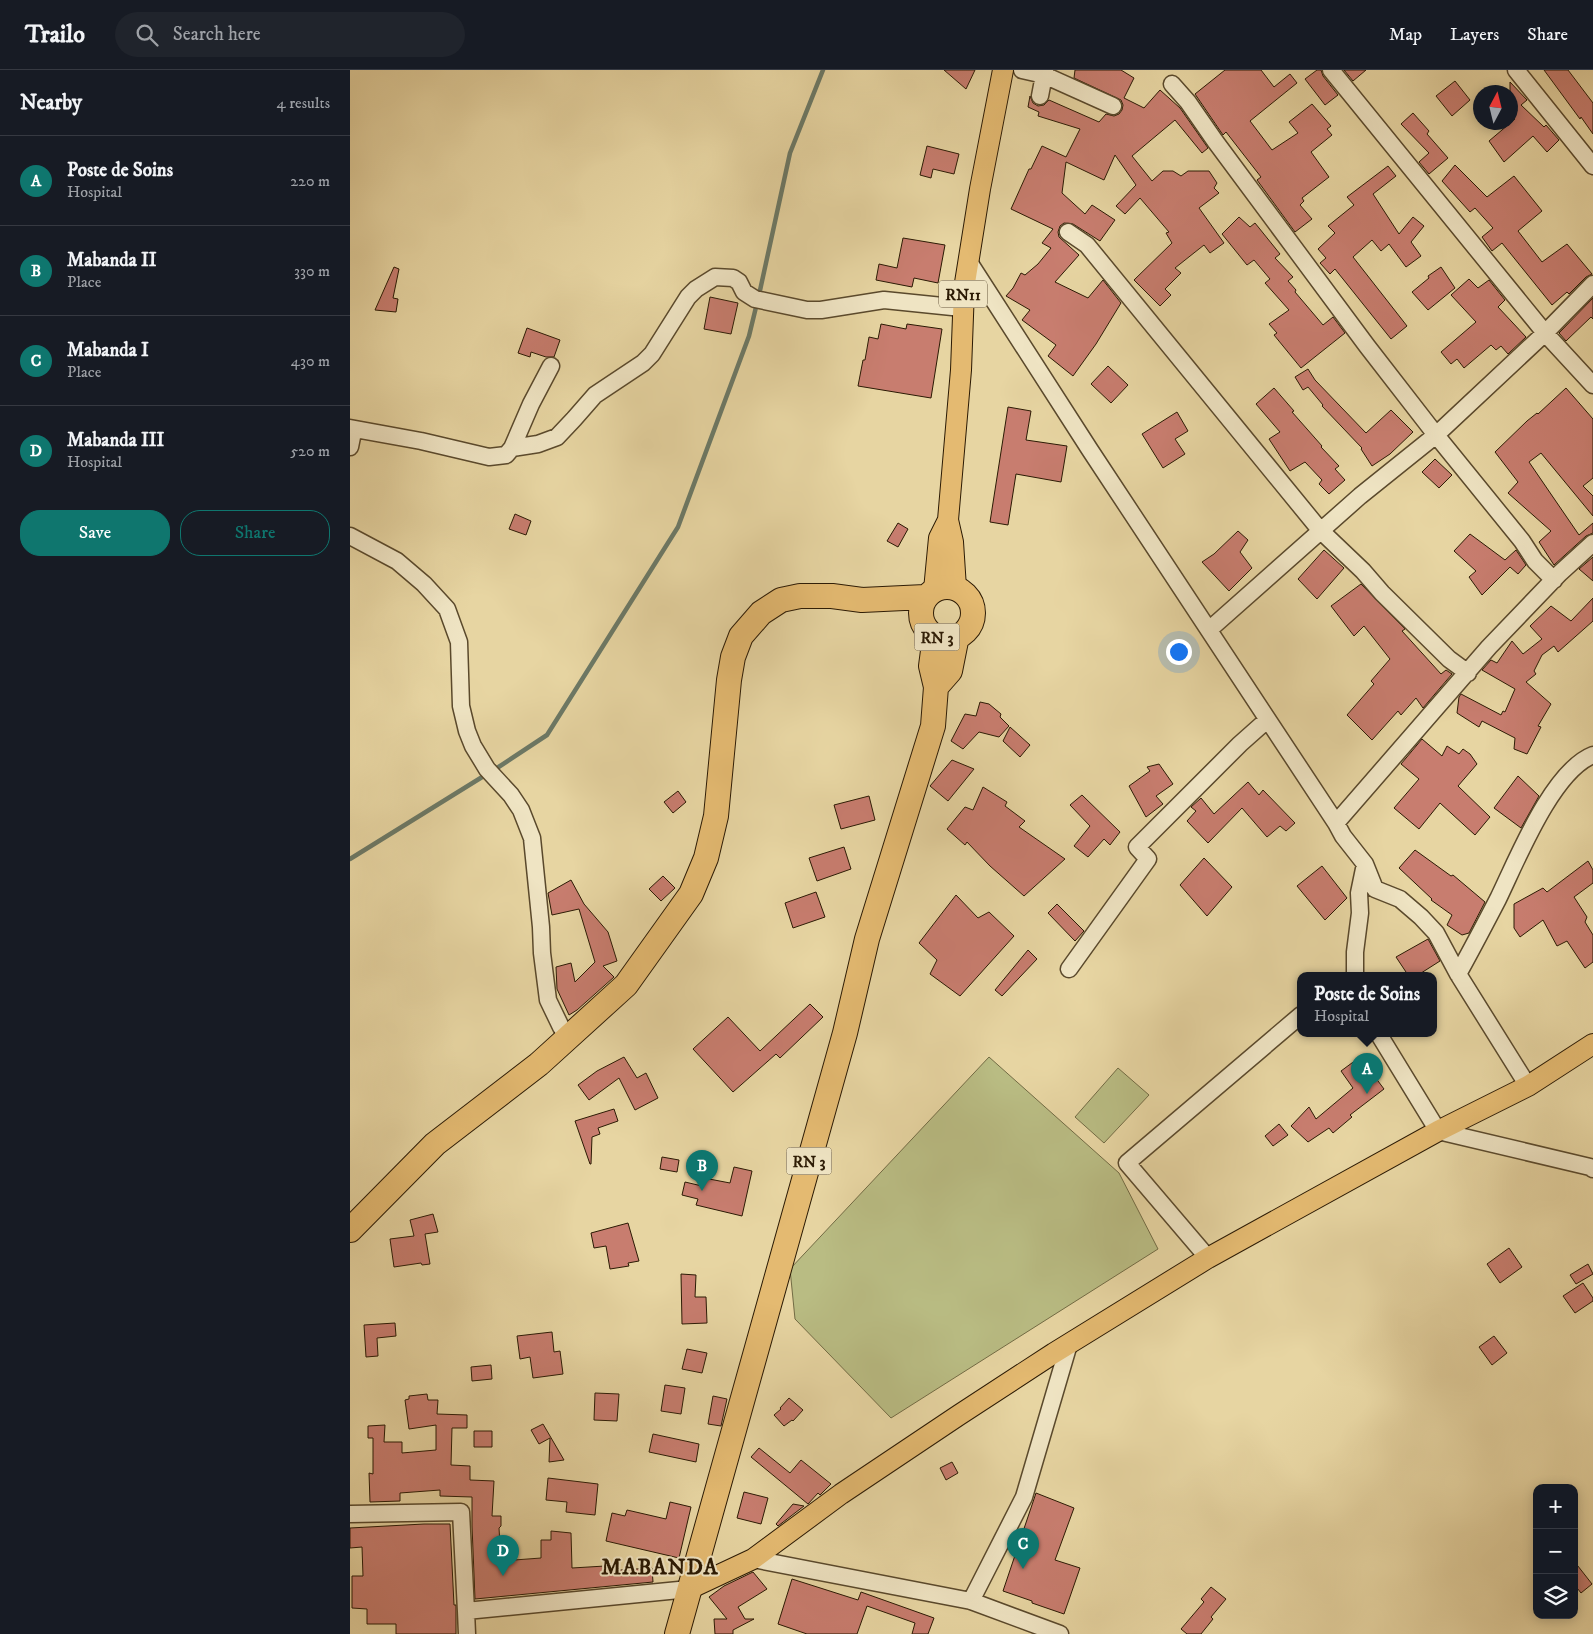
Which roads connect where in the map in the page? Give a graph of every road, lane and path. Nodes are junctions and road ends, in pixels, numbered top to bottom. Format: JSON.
{"nodes":[{"id":1,"x":1003,"y":70,"type":"edge"},
{"id":2,"x":1022,"y":70,"type":"edge"},
{"id":3,"x":1331,"y":70,"type":"edge"},
{"id":4,"x":1516,"y":70,"type":"edge"},
{"id":5,"x":1044,"y":73,"type":"edge"},
{"id":6,"x":1172,"y":84,"type":"dead end"},
{"id":7,"x":1040,"y":96,"type":"dead end"},
{"id":8,"x":1113,"y":106,"type":"dead end"},
{"id":9,"x":1593,"y":166,"type":"edge"},
{"id":10,"x":1068,"y":232,"type":"dead end"},
{"id":11,"x":969,"y":262,"type":"junction"},
{"id":12,"x":1593,"y":284,"type":"edge"},
{"id":13,"x":962,"y":308,"type":"junction"},
{"id":14,"x":1545,"y":333,"type":"junction"},
{"id":15,"x":551,"y":366,"type":"dead end"},
{"id":16,"x":1593,"y":385,"type":"edge"},
{"id":17,"x":350,"y":428,"type":"edge"},
{"id":18,"x":350,"y":434,"type":"edge"},
{"id":19,"x":1436,"y":435,"type":"junction"},
{"id":20,"x":350,"y":447,"type":"edge"},
{"id":21,"x":512,"y":448,"type":"junction"},
{"id":22,"x":1320,"y":530,"type":"junction"},
{"id":23,"x":350,"y":536,"type":"edge"},
{"id":24,"x":1593,"y":543,"type":"edge"},
{"id":25,"x":1554,"y":580,"type":"junction"},
{"id":26,"x":938,"y":611,"type":"junction"},
{"id":27,"x":1210,"y":629,"type":"junction"},
{"id":28,"x":1468,"y":673,"type":"junction"},
{"id":29,"x":1267,"y":720,"type":"junction"},
{"id":30,"x":1593,"y":755,"type":"edge"},
{"id":31,"x":1336,"y":823,"type":"junction"},
{"id":32,"x":1365,"y":864,"type":"junction"},
{"id":33,"x":1069,"y":969,"type":"dead end"},
{"id":34,"x":1352,"y":972,"type":"edge"},
{"id":35,"x":1458,"y":974,"type":"junction"},
{"id":36,"x":1297,"y":1018,"type":"edge"},
{"id":37,"x":568,"y":1037,"type":"junction"},
{"id":38,"x":1380,"y":1037,"type":"edge"},
{"id":39,"x":1593,"y":1045,"type":"edge"},
{"id":40,"x":1528,"y":1086,"type":"junction"},
{"id":41,"x":1438,"y":1132,"type":"junction"},
{"id":42,"x":1592,"y":1167,"type":"edge"},
{"id":43,"x":350,"y":1230,"type":"edge"},
{"id":44,"x":1208,"y":1258,"type":"junction"},
{"id":45,"x":1070,"y":1344,"type":"junction"},
{"id":46,"x":350,"y":1514,"type":"edge"},
{"id":47,"x":753,"y":1558,"type":"junction"},
{"id":48,"x":689,"y":1589,"type":"junction"},
{"id":49,"x":971,"y":1601,"type":"junction"},
{"id":50,"x":466,"y":1611,"type":"junction"},
{"id":51,"x":467,"y":1634,"type":"edge"},
{"id":52,"x":677,"y":1634,"type":"edge"},
{"id":53,"x":1060,"y":1634,"type":"edge"}],
"edges":[{"from":1,"to":11,"type":"main road","number":"RN11"},
{"from":2,"to":5,"type":"street"},
{"from":3,"to":14,"type":"street"},
{"from":4,"to":9,"type":"street"},
{"from":5,"to":7,"type":"street"},
{"from":5,"to":8,"type":"street"},
{"from":6,"to":19,"type":"street"},
{"from":10,"to":22,"type":"street"},
{"from":11,"to":13,"type":"main road","number":"RN11"},
{"from":11,"to":27,"type":"street"},
{"from":12,"to":14,"type":"street"},
{"from":13,"to":21,"type":"street"},
{"from":13,"to":26,"type":"main road","number":"RN11"},
{"from":14,"to":16,"type":"street"},
{"from":14,"to":19,"type":"street"},
{"from":15,"to":21,"type":"street"},
{"from":17,"to":21,"type":"street"},
{"from":18,"to":20,"type":"street"},
{"from":19,"to":22,"type":"street"},
{"from":19,"to":25,"type":"street"},
{"from":22,"to":27,"type":"street"},
{"from":22,"to":28,"type":"street"},
{"from":23,"to":37,"type":"street"},
{"from":24,"to":25,"type":"street"},
{"from":25,"to":28,"type":"street"},
{"from":26,"to":37,"type":"highway","number":"RN 3"},
{"from":26,"to":48,"type":"highway","number":"RN 3"},
{"from":27,"to":29,"type":"street"},
{"from":28,"to":31,"type":"street"},
{"from":29,"to":31,"type":"street"},
{"from":29,"to":33,"type":"street"},
{"from":30,"to":35,"type":"street"},
{"from":31,"to":32,"type":"street"},
{"from":32,"to":34,"type":"street"},
{"from":32,"to":35,"type":"street"},
{"from":35,"to":40,"type":"street"},
{"from":36,"to":44,"type":"street"},
{"from":37,"to":43,"type":"highway","number":"RN 3"},
{"from":38,"to":41,"type":"street"},
{"from":39,"to":40,"type":"main road"},
{"from":40,"to":41,"type":"main road"},
{"from":41,"to":42,"type":"street"},
{"from":41,"to":44,"type":"main road"},
{"from":44,"to":45,"type":"main road"},
{"from":45,"to":47,"type":"main road"},
{"from":45,"to":49,"type":"street"},
{"from":46,"to":50,"type":"street"},
{"from":47,"to":48,"type":"main road"},
{"from":47,"to":49,"type":"street"},
{"from":48,"to":50,"type":"street"},
{"from":48,"to":52,"type":"highway","number":"RN 3"},
{"from":49,"to":53,"type":"street"},
{"from":50,"to":51,"type":"street"}]}
